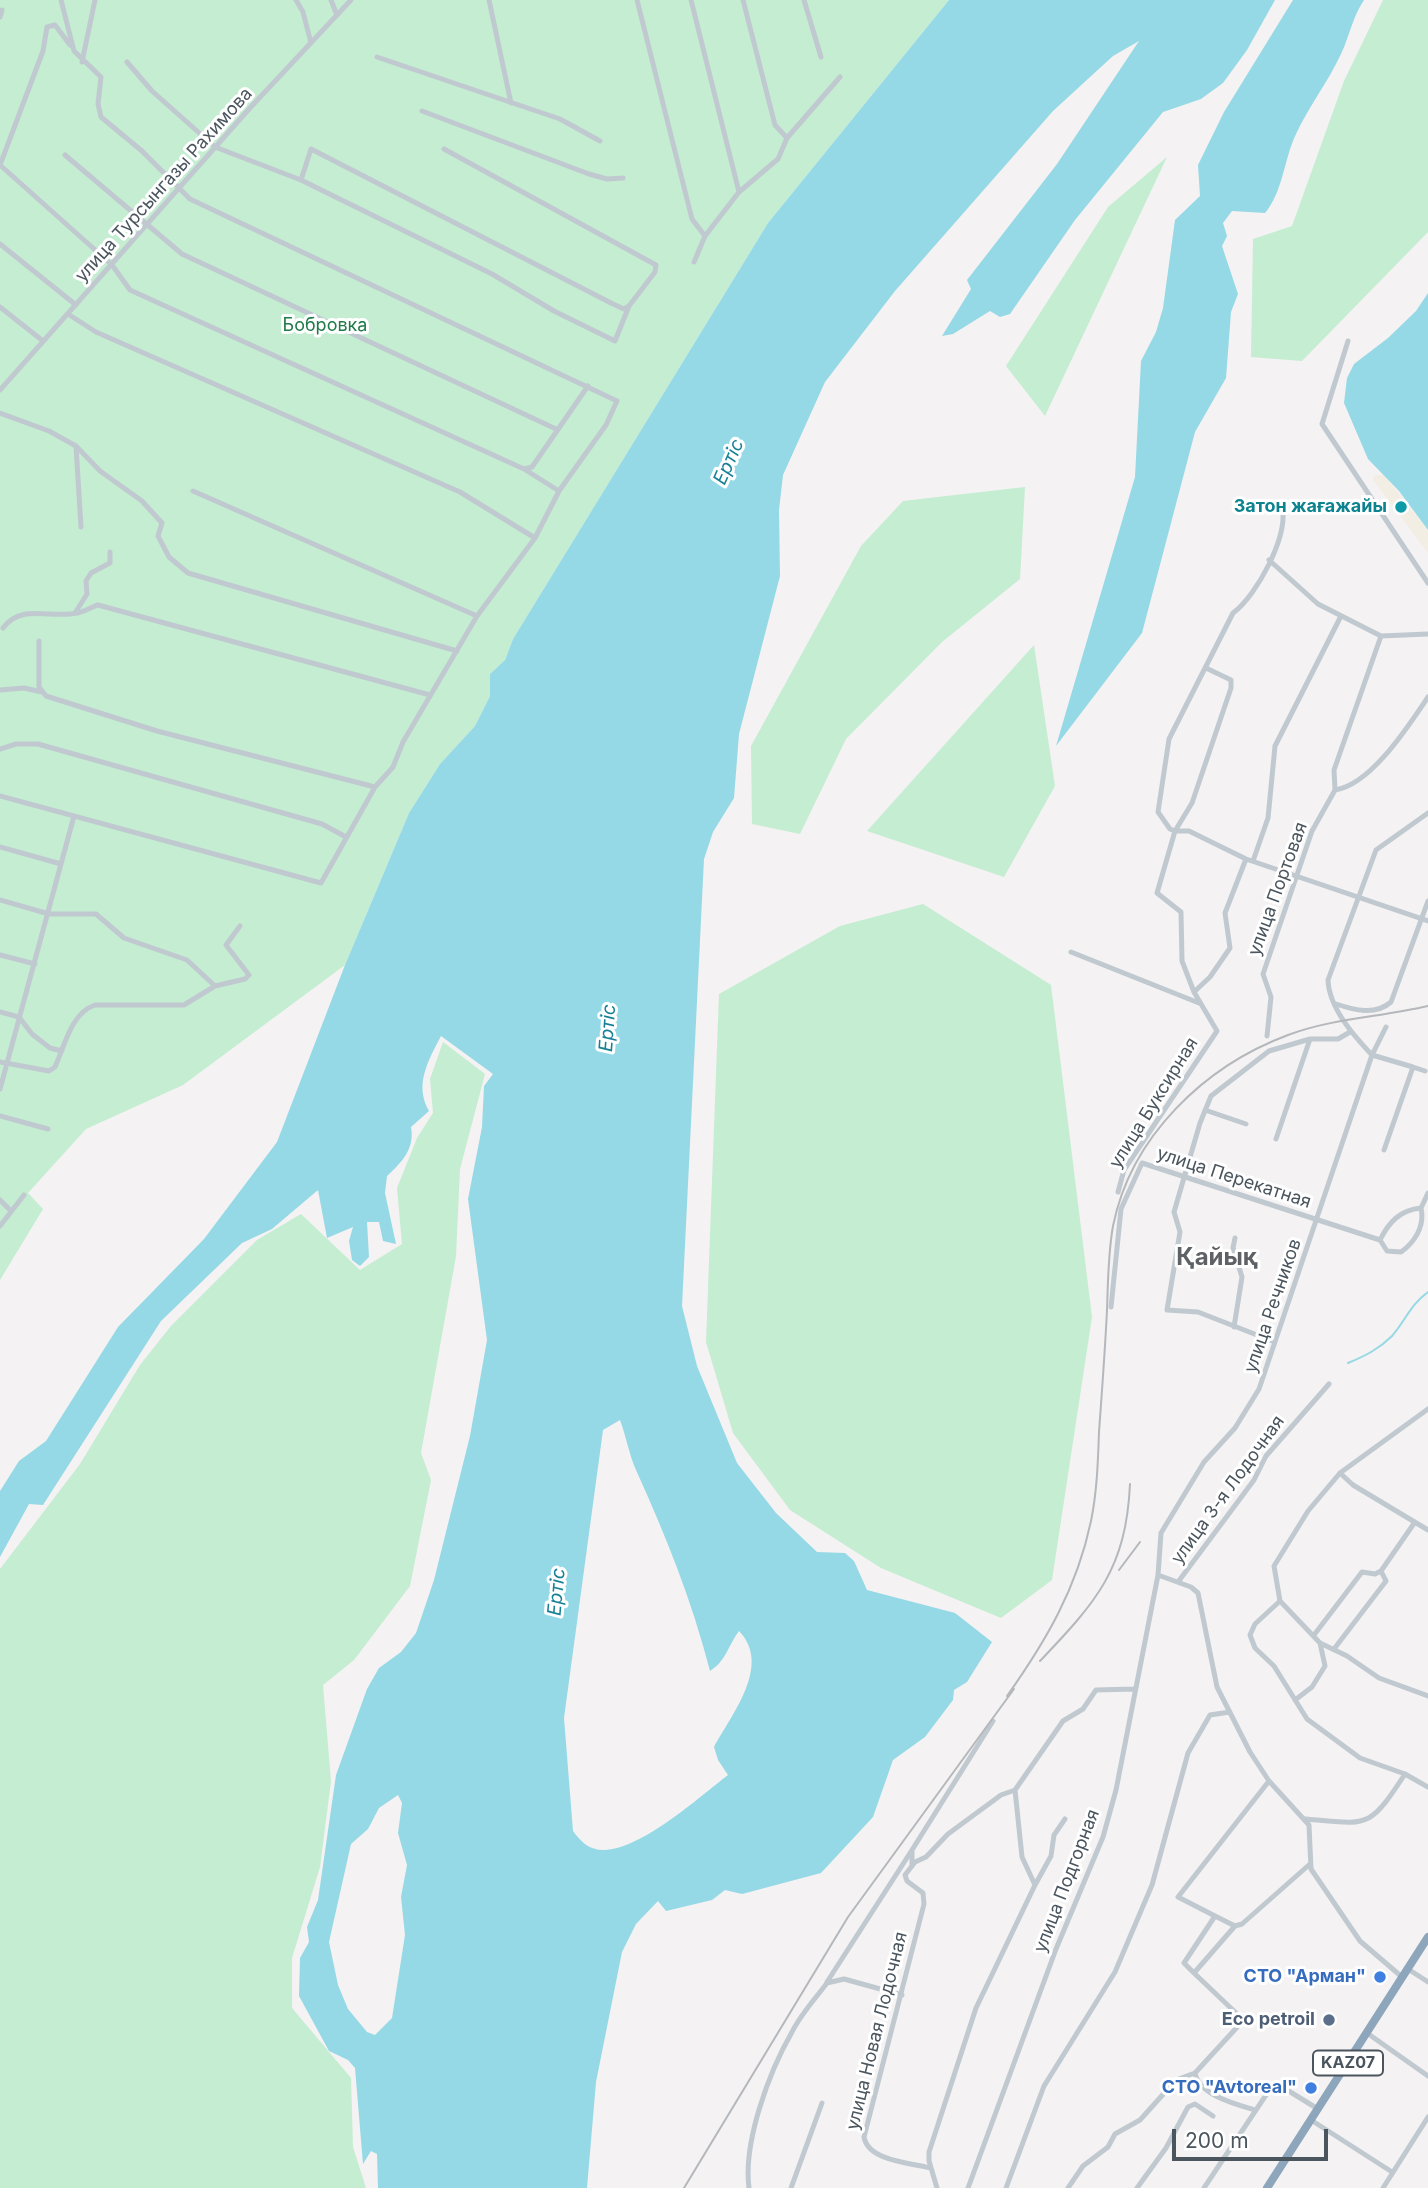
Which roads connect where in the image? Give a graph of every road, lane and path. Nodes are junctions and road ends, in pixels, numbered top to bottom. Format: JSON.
{"nodes":[{"id":1,"x":61,"y":0,"type":"edge"},
{"id":2,"x":95,"y":0,"type":"edge"},
{"id":3,"x":296,"y":0,"type":"edge"},
{"id":4,"x":331,"y":0,"type":"edge"},
{"id":5,"x":351,"y":0,"type":"edge"},
{"id":6,"x":489,"y":0,"type":"edge"},
{"id":7,"x":637,"y":0,"type":"edge"},
{"id":8,"x":691,"y":0,"type":"edge"},
{"id":9,"x":743,"y":0,"type":"edge"},
{"id":10,"x":804,"y":0,"type":"edge"},
{"id":11,"x":337,"y":15,"type":"junction"},
{"id":12,"x":311,"y":43,"type":"junction"},
{"id":13,"x":74,"y":51,"type":"junction"},
{"id":14,"x":377,"y":57,"type":"dead end"},
{"id":15,"x":821,"y":57,"type":"dead end"},
{"id":16,"x":82,"y":62,"type":"junction"},
{"id":17,"x":127,"y":62,"type":"dead end"},
{"id":18,"x":840,"y":77,"type":"dead end"},
{"id":19,"x":511,"y":103,"type":"junction"},
{"id":20,"x":422,"y":111,"type":"dead end"},
{"id":21,"x":787,"y":138,"type":"junction"},
{"id":22,"x":600,"y":141,"type":"dead end"},
{"id":23,"x":215,"y":148,"type":"junction"},
{"id":24,"x":444,"y":149,"type":"dead end"},
{"id":25,"x":65,"y":155,"type":"dead end"},
{"id":26,"x":622,"y":178,"type":"dead end"},
{"id":27,"x":301,"y":180,"type":"junction"},
{"id":28,"x":180,"y":190,"type":"junction"},
{"id":29,"x":739,"y":192,"type":"junction"},
{"id":30,"x":148,"y":226,"type":"junction"},
{"id":31,"x":705,"y":236,"type":"junction"},
{"id":32,"x":0,"y":244,"type":"edge"},
{"id":33,"x":694,"y":262,"type":"dead end"},
{"id":34,"x":112,"y":265,"type":"junction"},
{"id":35,"x":76,"y":305,"type":"junction"},
{"id":36,"x":629,"y":306,"type":"junction"},
{"id":37,"x":0,"y":307,"type":"edge"},
{"id":38,"x":68,"y":314,"type":"junction"},
{"id":39,"x":43,"y":341,"type":"junction"},
{"id":40,"x":1348,"y":341,"type":"dead end"},
{"id":41,"x":588,"y":386,"type":"junction"},
{"id":42,"x":0,"y":390,"type":"edge"},
{"id":43,"x":0,"y":413,"type":"edge"},
{"id":44,"x":555,"y":429,"type":"junction"},
{"id":45,"x":76,"y":446,"type":"junction"},
{"id":46,"x":524,"y":469,"type":"junction"},
{"id":47,"x":193,"y":491,"type":"dead end"},
{"id":48,"x":559,"y":491,"type":"junction"},
{"id":49,"x":1282,"y":506,"type":"dead end"},
{"id":50,"x":81,"y":527,"type":"dead end"},
{"id":51,"x":535,"y":538,"type":"junction"},
{"id":52,"x":110,"y":552,"type":"dead end"},
{"id":53,"x":1269,"y":560,"type":"junction"},
{"id":54,"x":1428,"y":583,"type":"edge"},
{"id":55,"x":86,"y":594,"type":"junction"},
{"id":56,"x":99,"y":605,"type":"junction"},
{"id":57,"x":75,"y":613,"type":"junction"},
{"id":58,"x":477,"y":616,"type":"junction"},
{"id":59,"x":1341,"y":616,"type":"junction"},
{"id":60,"x":2,"y":628,"type":"dead end"},
{"id":61,"x":1428,"y":634,"type":"edge"},
{"id":62,"x":1381,"y":636,"type":"junction"},
{"id":63,"x":39,"y":641,"type":"dead end"},
{"id":64,"x":457,"y":651,"type":"junction"},
{"id":65,"x":1206,"y":668,"type":"junction"},
{"id":66,"x":0,"y":690,"type":"edge"},
{"id":67,"x":41,"y":692,"type":"junction"},
{"id":68,"x":430,"y":695,"type":"junction"},
{"id":69,"x":1428,"y":697,"type":"edge"},
{"id":70,"x":0,"y":749,"type":"edge"},
{"id":71,"x":375,"y":788,"type":"junction"},
{"id":72,"x":1335,"y":790,"type":"junction"},
{"id":73,"x":0,"y":796,"type":"edge"},
{"id":74,"x":1428,"y":813,"type":"edge"},
{"id":75,"x":74,"y":816,"type":"junction"},
{"id":76,"x":1175,"y":831,"type":"junction"},
{"id":77,"x":346,"y":837,"type":"junction"},
{"id":78,"x":0,"y":847,"type":"edge"},
{"id":79,"x":1246,"y":859,"type":"junction"},
{"id":80,"x":1253,"y":861,"type":"junction"},
{"id":81,"x":61,"y":864,"type":"junction"},
{"id":82,"x":1297,"y":876,"type":"junction"},
{"id":83,"x":1358,"y":898,"type":"junction"},
{"id":84,"x":0,"y":900,"type":"edge"},
{"id":85,"x":1428,"y":901,"type":"edge"},
{"id":86,"x":49,"y":914,"type":"junction"},
{"id":87,"x":1424,"y":921,"type":"edge"},
{"id":88,"x":240,"y":926,"type":"dead end"},
{"id":89,"x":1071,"y":952,"type":"dead end"},
{"id":90,"x":0,"y":956,"type":"edge"},
{"id":91,"x":35,"y":964,"type":"junction"},
{"id":92,"x":215,"y":986,"type":"junction"},
{"id":93,"x":1194,"y":992,"type":"junction"},
{"id":94,"x":1199,"y":1003,"type":"junction"},
{"id":95,"x":1336,"y":1004,"type":"junction"},
{"id":96,"x":0,"y":1012,"type":"edge"},
{"id":97,"x":19,"y":1017,"type":"junction"},
{"id":98,"x":1386,"y":1027,"type":"dead end"},
{"id":99,"x":1350,"y":1032,"type":"junction"},
{"id":100,"x":1267,"y":1036,"type":"dead end"},
{"id":101,"x":1310,"y":1039,"type":"junction"},
{"id":102,"x":62,"y":1051,"type":"junction"},
{"id":103,"x":1372,"y":1055,"type":"junction"},
{"id":104,"x":4,"y":1063,"type":"edge"},
{"id":105,"x":1413,"y":1067,"type":"junction"},
{"id":106,"x":1425,"y":1071,"type":"dead end"},
{"id":107,"x":0,"y":1089,"type":"edge"},
{"id":108,"x":1205,"y":1110,"type":"junction"},
{"id":109,"x":0,"y":1116,"type":"edge"},
{"id":110,"x":1246,"y":1124,"type":"dead end"},
{"id":111,"x":48,"y":1129,"type":"dead end"},
{"id":112,"x":1276,"y":1139,"type":"dead end"},
{"id":113,"x":1384,"y":1150,"type":"dead end"},
{"id":114,"x":1185,"y":1174,"type":"junction"},
{"id":115,"x":1118,"y":1192,"type":"dead end"},
{"id":116,"x":1428,"y":1192,"type":"edge"},
{"id":117,"x":24,"y":1195,"type":"dead end"},
{"id":118,"x":0,"y":1200,"type":"edge"},
{"id":119,"x":1421,"y":1208,"type":"junction"},
{"id":120,"x":10,"y":1211,"type":"junction"},
{"id":121,"x":1317,"y":1220,"type":"junction"},
{"id":122,"x":0,"y":1226,"type":"edge"},
{"id":123,"x":1235,"y":1238,"type":"dead end"},
{"id":124,"x":1380,"y":1240,"type":"junction"},
{"id":125,"x":1111,"y":1307,"type":"dead end"},
{"id":126,"x":1234,"y":1327,"type":"junction"},
{"id":127,"x":1276,"y":1342,"type":"junction"},
{"id":128,"x":1329,"y":1384,"type":"dead end"},
{"id":129,"x":1428,"y":1409,"type":"edge"},
{"id":130,"x":1340,"y":1473,"type":"junction"},
{"id":131,"x":1415,"y":1522,"type":"junction"},
{"id":132,"x":1428,"y":1530,"type":"edge"},
{"id":133,"x":1381,"y":1571,"type":"junction"},
{"id":134,"x":1158,"y":1575,"type":"junction"},
{"id":135,"x":1178,"y":1582,"type":"junction"},
{"id":136,"x":1280,"y":1601,"type":"junction"},
{"id":137,"x":1314,"y":1635,"type":"junction"},
{"id":138,"x":1321,"y":1643,"type":"junction"},
{"id":139,"x":1334,"y":1649,"type":"junction"},
{"id":140,"x":1135,"y":1689,"type":"junction"},
{"id":141,"x":1428,"y":1696,"type":"edge"},
{"id":142,"x":1295,"y":1700,"type":"junction"},
{"id":143,"x":1230,"y":1712,"type":"junction"},
{"id":144,"x":993,"y":1721,"type":"dead end"},
{"id":145,"x":1405,"y":1774,"type":"junction"},
{"id":146,"x":1269,"y":1781,"type":"junction"},
{"id":147,"x":1428,"y":1787,"type":"edge"},
{"id":148,"x":1015,"y":1790,"type":"junction"},
{"id":149,"x":1065,"y":1819,"type":"dead end"},
{"id":150,"x":1305,"y":1819,"type":"junction"},
{"id":151,"x":912,"y":1850,"type":"junction"},
{"id":152,"x":1310,"y":1864,"type":"junction"},
{"id":153,"x":912,"y":1866,"type":"junction"},
{"id":154,"x":1035,"y":1885,"type":"junction"},
{"id":155,"x":1215,"y":1916,"type":"junction"},
{"id":156,"x":1235,"y":1926,"type":"junction"},
{"id":157,"x":1428,"y":1937,"type":"edge"},
{"id":158,"x":1194,"y":1973,"type":"junction"},
{"id":159,"x":1405,"y":1973,"type":"junction"},
{"id":160,"x":1428,"y":1982,"type":"edge"},
{"id":161,"x":827,"y":1983,"type":"junction"},
{"id":162,"x":902,"y":1995,"type":"junction"},
{"id":163,"x":1367,"y":2033,"type":"junction"},
{"id":164,"x":1195,"y":2073,"type":"junction"},
{"id":165,"x":1428,"y":2076,"type":"edge"},
{"id":166,"x":822,"y":2103,"type":"dead end"},
{"id":167,"x":1318,"y":2109,"type":"junction"},
{"id":168,"x":1255,"y":2110,"type":"junction"},
{"id":169,"x":1213,"y":2116,"type":"dead end"},
{"id":170,"x":1428,"y":2117,"type":"edge"},
{"id":171,"x":1311,"y":2120,"type":"junction"},
{"id":172,"x":931,"y":2168,"type":"junction"},
{"id":173,"x":1392,"y":2172,"type":"junction"},
{"id":174,"x":749,"y":2188,"type":"edge"},
{"id":175,"x":791,"y":2188,"type":"edge"},
{"id":176,"x":937,"y":2188,"type":"edge"},
{"id":177,"x":968,"y":2188,"type":"edge"},
{"id":178,"x":1006,"y":2188,"type":"edge"},
{"id":179,"x":1068,"y":2188,"type":"edge"},
{"id":180,"x":1137,"y":2188,"type":"edge"},
{"id":181,"x":1204,"y":2188,"type":"edge"},
{"id":182,"x":1268,"y":2188,"type":"edge"},
{"id":183,"x":1383,"y":2188,"type":"edge"}],
"edges":[{"from":1,"to":13,"type":"street"},
{"from":2,"to":16,"type":"street"},
{"from":3,"to":12,"type":"street"},
{"from":4,"to":11,"type":"street"},
{"from":5,"to":11,"type":"street","name":"улица Турсынгазы Рахимова"},
{"from":6,"to":19,"type":"street"},
{"from":7,"to":31,"type":"street"},
{"from":8,"to":29,"type":"street"},
{"from":9,"to":21,"type":"street"},
{"from":10,"to":15,"type":"street"},
{"from":11,"to":12,"type":"street","name":"улица Турсынгазы Рахимова"},
{"from":12,"to":23,"type":"street","name":"улица Турсынгазы Рахимова"},
{"from":13,"to":16,"type":"street"},
{"from":13,"to":34,"type":"street"},
{"from":14,"to":19,"type":"street"},
{"from":16,"to":28,"type":"street"},
{"from":17,"to":23,"type":"street"},
{"from":18,"to":21,"type":"street"},
{"from":19,"to":22,"type":"street"},
{"from":20,"to":26,"type":"street"},
{"from":21,"to":29,"type":"street"},
{"from":23,"to":27,"type":"street"},
{"from":23,"to":28,"type":"street","name":"улица Турсынгазы Рахимова"},
{"from":24,"to":36,"type":"street"},
{"from":25,"to":30,"type":"street"},
{"from":27,"to":36,"type":"street"},
{"from":27,"to":36,"type":"street"},
{"from":28,"to":30,"type":"street","name":"улица Турсынгазы Рахимова"},
{"from":28,"to":41,"type":"street"},
{"from":29,"to":31,"type":"street"},
{"from":30,"to":34,"type":"street","name":"улица Турсынгазы Рахимова"},
{"from":30,"to":44,"type":"street"},
{"from":31,"to":33,"type":"street"},
{"from":32,"to":35,"type":"street"},
{"from":34,"to":35,"type":"street","name":"улица Турсынгазы Рахимова"},
{"from":34,"to":46,"type":"street"},
{"from":35,"to":38,"type":"street","name":"улица Турсынгазы Рахимова"},
{"from":37,"to":39,"type":"street"},
{"from":38,"to":39,"type":"street","name":"улица Турсынгазы Рахимова"},
{"from":38,"to":51,"type":"street"},
{"from":39,"to":42,"type":"street","name":"улица Турсынгазы Рахимова"},
{"from":40,"to":54,"type":"street"},
{"from":41,"to":44,"type":"street"},
{"from":41,"to":48,"type":"street"},
{"from":43,"to":45,"type":"street"},
{"from":44,"to":46,"type":"street"},
{"from":45,"to":50,"type":"street"},
{"from":45,"to":64,"type":"street"},
{"from":46,"to":48,"type":"street"},
{"from":47,"to":58,"type":"street"},
{"from":48,"to":51,"type":"street"},
{"from":49,"to":53,"type":"street"},
{"from":51,"to":58,"type":"street"},
{"from":52,"to":55,"type":"street"},
{"from":53,"to":59,"type":"street"},
{"from":53,"to":65,"type":"street"},
{"from":55,"to":56,"type":"street"},
{"from":55,"to":57,"type":"street"},
{"from":56,"to":57,"type":"street"},
{"from":56,"to":68,"type":"street"},
{"from":57,"to":60,"type":"street"},
{"from":58,"to":64,"type":"street"},
{"from":59,"to":62,"type":"street"},
{"from":59,"to":80,"type":"street"},
{"from":61,"to":62,"type":"street"},
{"from":62,"to":72,"type":"street","name":"улица Портовая"},
{"from":63,"to":67,"type":"street"},
{"from":64,"to":68,"type":"street"},
{"from":65,"to":76,"type":"street"},
{"from":65,"to":76,"type":"street"},
{"from":66,"to":67,"type":"street"},
{"from":67,"to":71,"type":"street"},
{"from":68,"to":71,"type":"street"},
{"from":69,"to":72,"type":"street"},
{"from":70,"to":77,"type":"street"},
{"from":71,"to":77,"type":"street"},
{"from":72,"to":82,"type":"street","name":"улица Портовая"},
{"from":73,"to":75,"type":"street"},
{"from":74,"to":83,"type":"street"},
{"from":75,"to":77,"type":"street"},
{"from":75,"to":81,"type":"street"},
{"from":76,"to":79,"type":"street"},
{"from":76,"to":93,"type":"street"},
{"from":78,"to":81,"type":"street"},
{"from":79,"to":80,"type":"street"},
{"from":79,"to":93,"type":"street"},
{"from":80,"to":82,"type":"street"},
{"from":81,"to":86,"type":"street"},
{"from":82,"to":83,"type":"street"},
{"from":82,"to":100,"type":"street","name":"улица Портовая"},
{"from":83,"to":87,"type":"street"},
{"from":83,"to":95,"type":"street"},
{"from":84,"to":86,"type":"street"},
{"from":85,"to":87,"type":"street"},
{"from":86,"to":91,"type":"street"},
{"from":86,"to":92,"type":"street"},
{"from":87,"to":95,"type":"street"},
{"from":88,"to":92,"type":"street"},
{"from":89,"to":94,"type":"street"},
{"from":90,"to":91,"type":"street"},
{"from":91,"to":97,"type":"street"},
{"from":92,"to":102,"type":"street"},
{"from":93,"to":94,"type":"street"},
{"from":94,"to":115,"type":"street","name":"улица Буксирная"},
{"from":95,"to":99,"type":"street"},
{"from":96,"to":97,"type":"street"},
{"from":97,"to":102,"type":"street"},
{"from":97,"to":104,"type":"street"},
{"from":98,"to":103,"type":"street","name":"улица Речников"},
{"from":99,"to":101,"type":"street"},
{"from":99,"to":103,"type":"street"},
{"from":101,"to":108,"type":"street"},
{"from":101,"to":112,"type":"street"},
{"from":102,"to":104,"type":"street"},
{"from":103,"to":105,"type":"street"},
{"from":103,"to":121,"type":"street","name":"улица Речников"},
{"from":104,"to":107,"type":"street"},
{"from":105,"to":106,"type":"street"},
{"from":105,"to":113,"type":"street"},
{"from":108,"to":110,"type":"street"},
{"from":108,"to":114,"type":"street"},
{"from":109,"to":111,"type":"street"},
{"from":114,"to":121,"type":"street","name":"улица Перекатная"},
{"from":114,"to":125,"type":"street","name":"улица Перекатная"},
{"from":114,"to":126,"type":"street"},
{"from":116,"to":119,"type":"street"},
{"from":117,"to":120,"type":"street"},
{"from":118,"to":120,"type":"street"},
{"from":119,"to":124,"type":"street"},
{"from":119,"to":124,"type":"street","name":"улица Перекатная"},
{"from":120,"to":122,"type":"street"},
{"from":121,"to":124,"type":"street","name":"улица Перекатная"},
{"from":121,"to":127,"type":"street","name":"улица Речников"},
{"from":123,"to":126,"type":"street"},
{"from":126,"to":127,"type":"street"},
{"from":127,"to":134,"type":"street","name":"улица Речников"},
{"from":128,"to":135,"type":"street","name":"улица 3-я Лодочная"},
{"from":129,"to":130,"type":"street"},
{"from":130,"to":131,"type":"street"},
{"from":130,"to":136,"type":"street"},
{"from":131,"to":132,"type":"street"},
{"from":131,"to":133,"type":"street"},
{"from":133,"to":137,"type":"street"},
{"from":133,"to":139,"type":"street"},
{"from":134,"to":135,"type":"street","name":"улица 3-я Лодочная"},
{"from":134,"to":140,"type":"street","name":"улица Подгорная"},
{"from":135,"to":143,"type":"street","name":"улица 3-я Лодочная"},
{"from":136,"to":137,"type":"street"},
{"from":136,"to":142,"type":"street"},
{"from":137,"to":138,"type":"street"},
{"from":138,"to":139,"type":"street"},
{"from":138,"to":142,"type":"street"},
{"from":139,"to":141,"type":"street"},
{"from":140,"to":148,"type":"street"},
{"from":140,"to":177,"type":"street","name":"улица Подгорная"},
{"from":142,"to":145,"type":"street"},
{"from":143,"to":146,"type":"street","name":"улица 3-я Лодочная"},
{"from":143,"to":178,"type":"street"},
{"from":144,"to":151,"type":"street"},
{"from":145,"to":147,"type":"street"},
{"from":145,"to":150,"type":"street"},
{"from":146,"to":150,"type":"street","name":"улица 3-я Лодочная"},
{"from":146,"to":155,"type":"street"},
{"from":148,"to":153,"type":"street"},
{"from":148,"to":154,"type":"street"},
{"from":149,"to":154,"type":"street"},
{"from":150,"to":152,"type":"street"},
{"from":151,"to":153,"type":"street"},
{"from":151,"to":161,"type":"street"},
{"from":152,"to":156,"type":"street"},
{"from":152,"to":159,"type":"street"},
{"from":153,"to":162,"type":"street","name":"улица Новая Лодочная"},
{"from":154,"to":172,"type":"street"},
{"from":155,"to":156,"type":"street"},
{"from":155,"to":158,"type":"street"},
{"from":156,"to":158,"type":"street"},
{"from":157,"to":159,"type":"highway","number":"KAZ07"},
{"from":158,"to":164,"type":"street"},
{"from":159,"to":160,"type":"street"},
{"from":159,"to":163,"type":"highway","number":"KAZ07"},
{"from":161,"to":162,"type":"street"},
{"from":161,"to":174,"type":"street"},
{"from":162,"to":172,"type":"street","name":"улица Новая Лодочная"},
{"from":163,"to":165,"type":"street"},
{"from":163,"to":167,"type":"highway","number":"KAZ07"},
{"from":164,"to":168,"type":"street"},
{"from":164,"to":179,"type":"street"},
{"from":166,"to":175,"type":"street"},
{"from":167,"to":168,"type":"street"},
{"from":167,"to":171,"type":"highway","number":"KAZ07"},
{"from":168,"to":181,"type":"street"},
{"from":169,"to":180,"type":"street"},
{"from":170,"to":173,"type":"street"},
{"from":171,"to":173,"type":"street"},
{"from":171,"to":182,"type":"highway","number":"KAZ07"},
{"from":172,"to":176,"type":"street"},
{"from":173,"to":183,"type":"street"}]}
